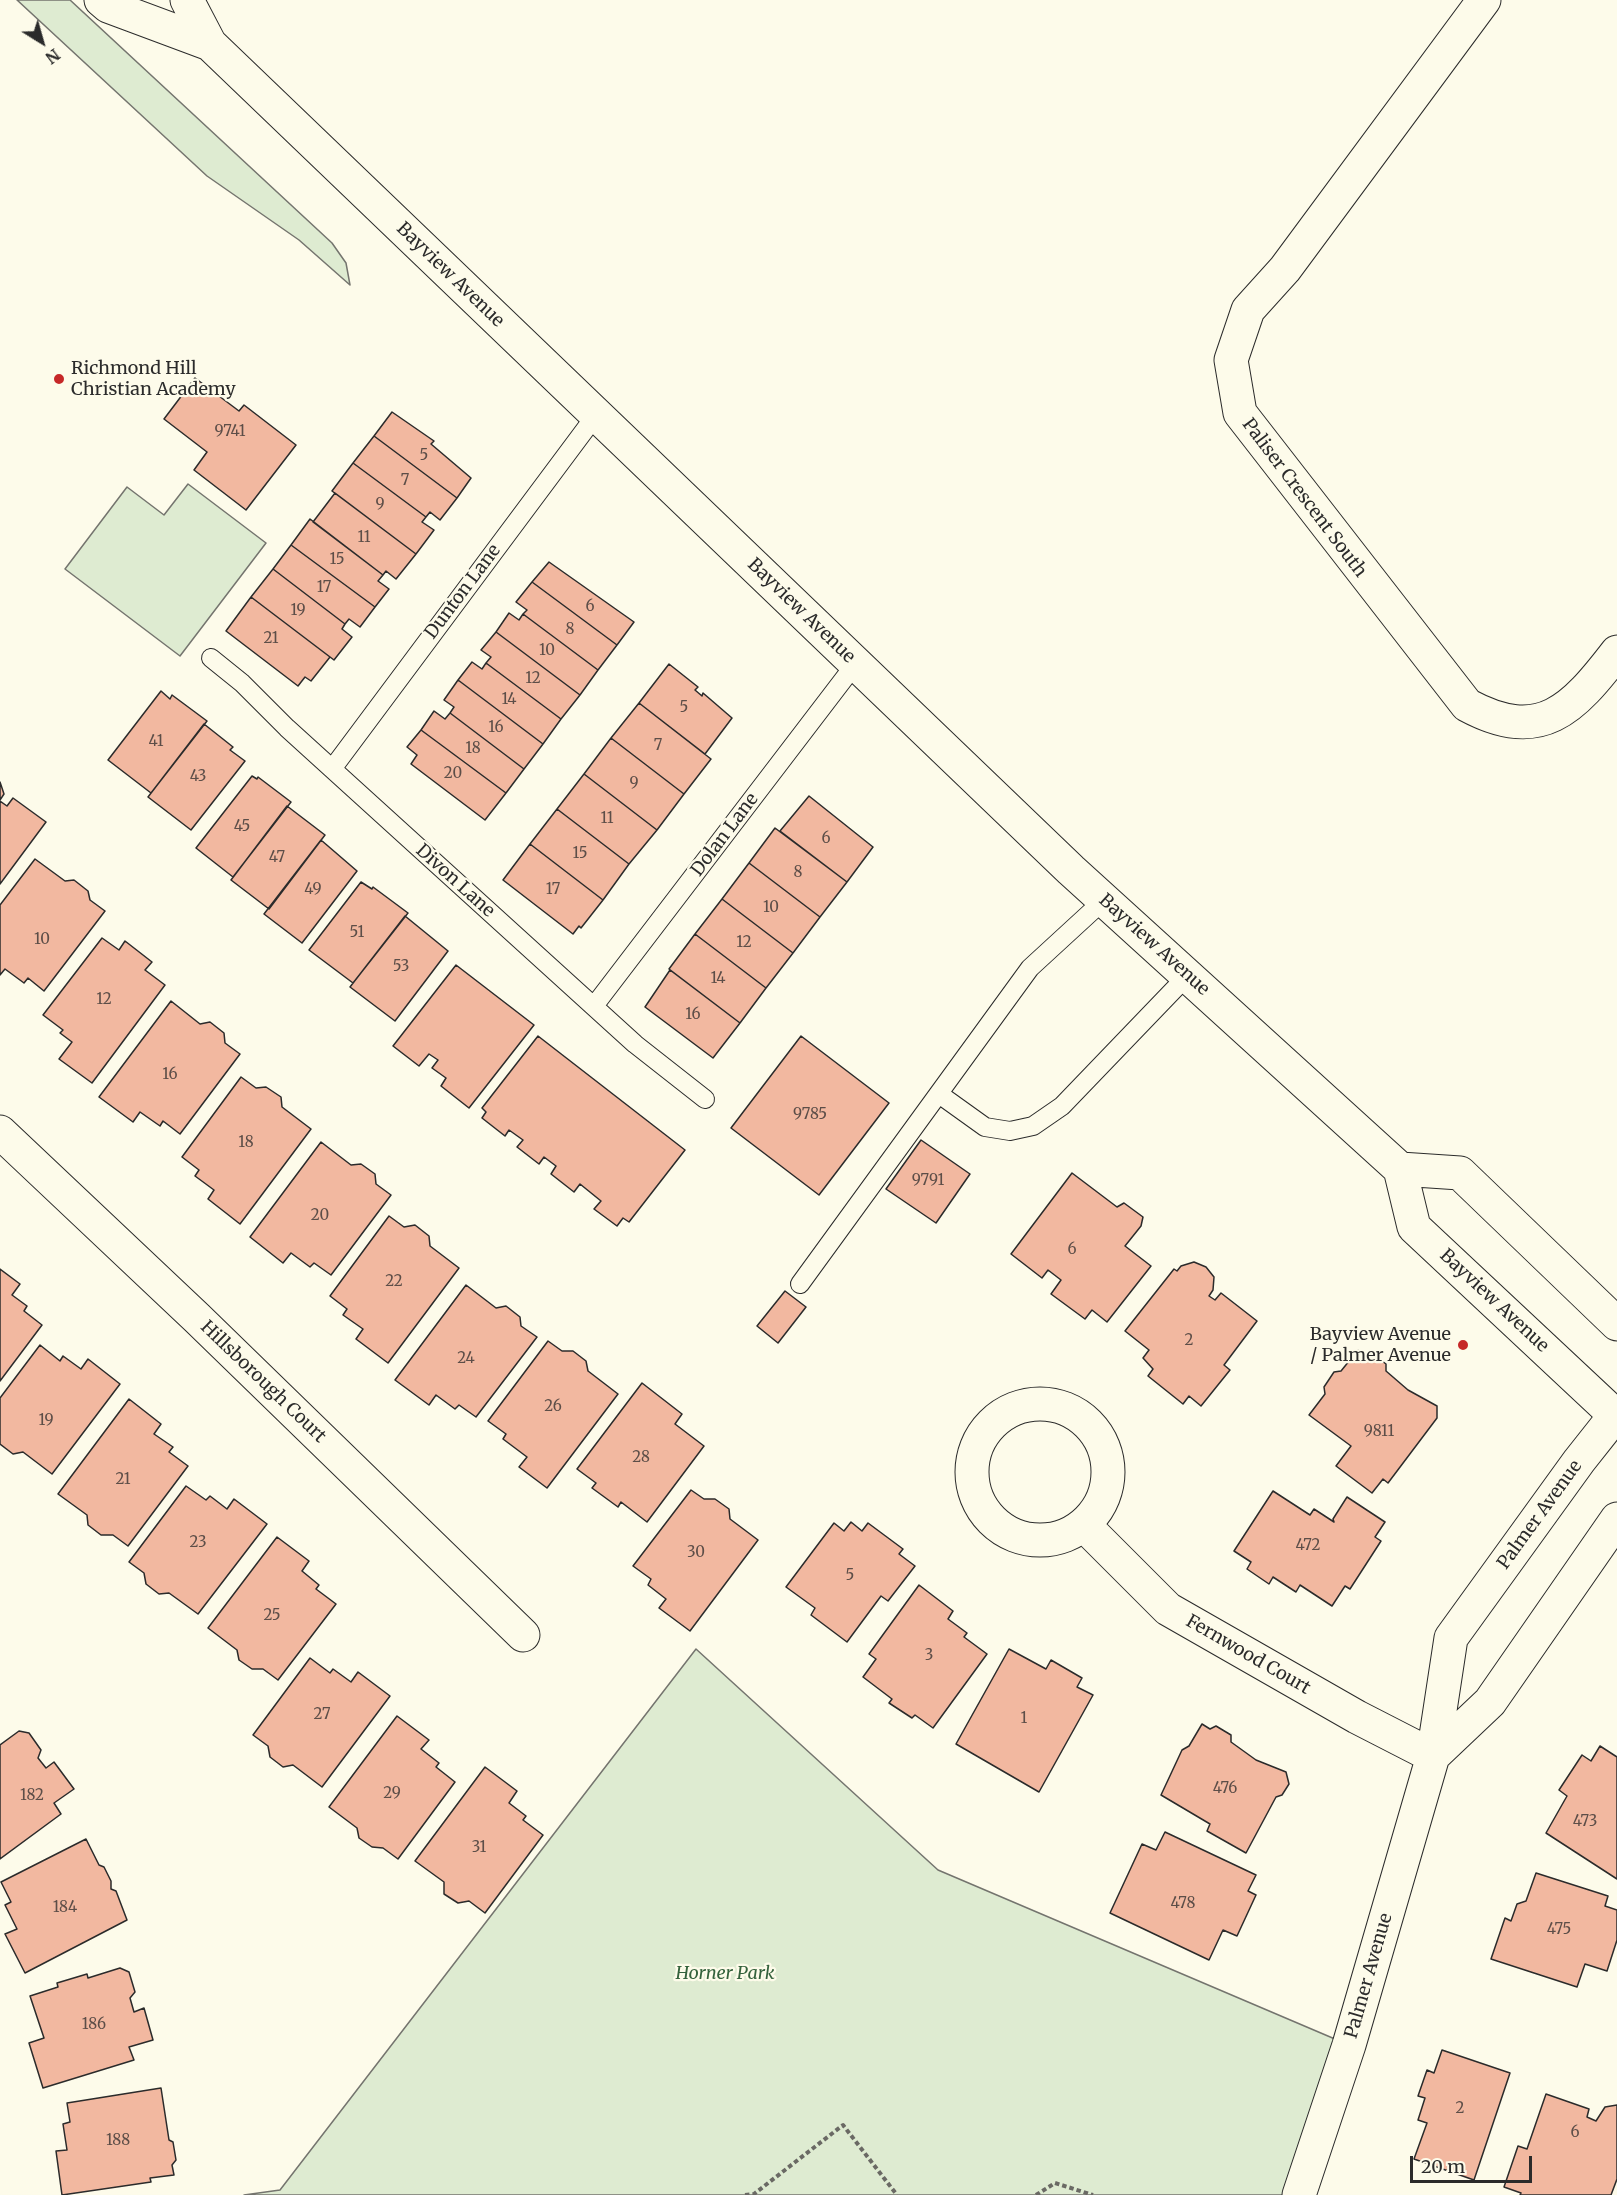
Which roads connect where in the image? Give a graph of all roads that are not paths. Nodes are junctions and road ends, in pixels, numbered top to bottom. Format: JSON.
{"nodes":[{"id":1,"x":101,"y":0,"type":"edge"},
{"id":2,"x":187,"y":0,"type":"edge"},
{"id":3,"x":1484,"y":0,"type":"edge"},
{"id":4,"x":210,"y":44,"type":"junction"},
{"id":5,"x":596,"y":415,"type":"junction"},
{"id":6,"x":1617,"y":652,"type":"edge"},
{"id":7,"x":211,"y":658,"type":"dead end"},
{"id":8,"x":856,"y":663,"type":"junction"},
{"id":9,"x":332,"y":770,"type":"junction"},
{"id":10,"x":1104,"y":900,"type":"junction"},
{"id":11,"x":1187,"y":976,"type":"junction"},
{"id":12,"x":594,"y":1006,"type":"junction"},
{"id":13,"x":939,"y":1094,"type":"junction"},
{"id":14,"x":705,"y":1099,"type":"dead end"},
{"id":15,"x":0,"y":1132,"type":"edge"},
{"id":16,"x":1400,"y":1169,"type":"junction"},
{"id":17,"x":800,"y":1284,"type":"dead end"},
{"id":18,"x":1617,"y":1324,"type":"edge"},
{"id":19,"x":1616,"y":1415,"type":"edge"},
{"id":20,"x":1617,"y":1519,"type":"edge"},
{"id":21,"x":1084,"y":1525,"type":"junction"},
{"id":22,"x":523,"y":1635,"type":"dead end"},
{"id":23,"x":1433,"y":1756,"type":"junction"},
{"id":24,"x":1299,"y":2195,"type":"edge"}],
"edges":[{"from":1,"to":4,"type":"street","name":"Bayview Avenue"},
{"from":2,"to":4,"type":"street","name":"Bayview Avenue"},
{"from":3,"to":6,"type":"street","name":"Paliser Crescent South"},
{"from":4,"to":5,"type":"street","name":"Bayview Avenue"},
{"from":5,"to":8,"type":"street","name":"Bayview Avenue"},
{"from":5,"to":9,"type":"lane","name":"Dunton Lane"},
{"from":7,"to":9,"type":"lane","name":"Divon Lane"},
{"from":8,"to":10,"type":"street","name":"Bayview Avenue"},
{"from":8,"to":12,"type":"lane","name":"Dolan Lane"},
{"from":9,"to":12,"type":"lane","name":"Divon Lane"},
{"from":10,"to":11,"type":"street","name":"Bayview Avenue"},
{"from":10,"to":13,"type":"lane"},
{"from":11,"to":13,"type":"lane"},
{"from":11,"to":16,"type":"street","name":"Bayview Avenue"},
{"from":12,"to":14,"type":"lane","name":"Divon Lane"},
{"from":13,"to":17,"type":"lane"},
{"from":15,"to":22,"type":"street","name":"Hillsborough Court"},
{"from":16,"to":18,"type":"street"},
{"from":16,"to":19,"type":"street","name":"Bayview Avenue"},
{"from":19,"to":23,"type":"street","name":"Palmer Avenue"},
{"from":20,"to":23,"type":"street"},
{"from":21,"to":21,"type":"street"},
{"from":21,"to":23,"type":"street","name":"Fernwood Court"},
{"from":23,"to":24,"type":"street","name":"Palmer Avenue"}]}
